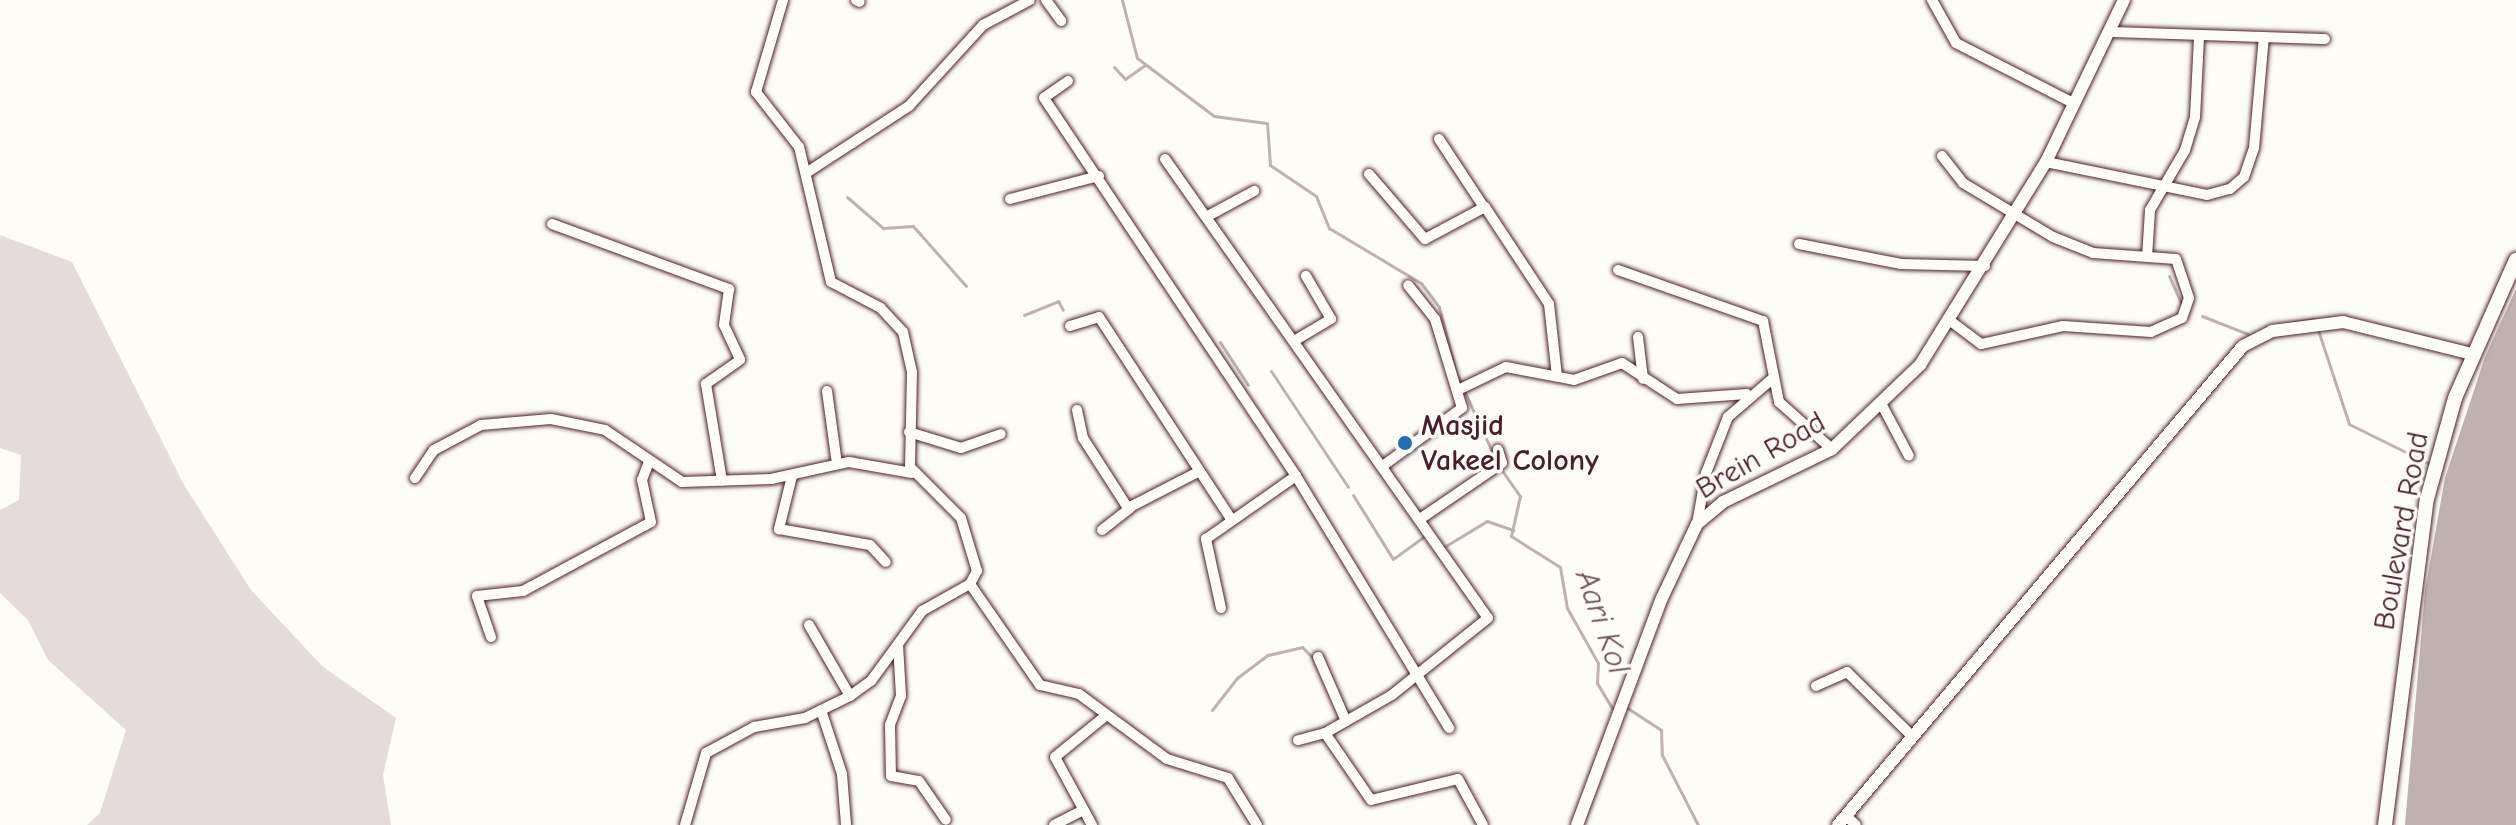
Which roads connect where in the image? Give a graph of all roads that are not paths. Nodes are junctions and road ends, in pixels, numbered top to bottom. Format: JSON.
{"nodes":[{"id":1,"x":783,"y":0,"type":"edge"},
{"id":2,"x":1030,"y":0,"type":"edge"},
{"id":3,"x":1046,"y":0,"type":"edge"},
{"id":4,"x":1932,"y":0,"type":"edge"},
{"id":5,"x":2124,"y":0,"type":"edge"},
{"id":6,"x":1006,"y":5,"type":"edge"},
{"id":7,"x":1061,"y":21,"type":"dead end"},
{"id":8,"x":2110,"y":32,"type":"junction"},
{"id":9,"x":2264,"y":37,"type":"junction"},
{"id":10,"x":2199,"y":38,"type":"junction"},
{"id":11,"x":2325,"y":39,"type":"dead end"},
{"id":12,"x":1068,"y":81,"type":"dead end"},
{"id":13,"x":2073,"y":103,"type":"junction"},
{"id":14,"x":1439,"y":139,"type":"dead end"},
{"id":15,"x":1942,"y":156,"type":"dead end"},
{"id":16,"x":1165,"y":159,"type":"dead end"},
{"id":17,"x":2046,"y":162,"type":"junction"},
{"id":18,"x":806,"y":173,"type":"junction"},
{"id":19,"x":1369,"y":174,"type":"dead end"},
{"id":20,"x":1099,"y":176,"type":"junction"},
{"id":21,"x":2165,"y":185,"type":"junction"},
{"id":22,"x":1254,"y":191,"type":"dead end"},
{"id":23,"x":1010,"y":199,"type":"dead end"},
{"id":24,"x":1483,"y":206,"type":"junction"},
{"id":25,"x":1206,"y":217,"type":"junction"},
{"id":26,"x":2014,"y":218,"type":"junction"},
{"id":27,"x":552,"y":224,"type":"dead end"},
{"id":28,"x":1799,"y":244,"type":"dead end"},
{"id":29,"x":2147,"y":257,"type":"junction"},
{"id":30,"x":2516,"y":260,"type":"edge"},
{"id":31,"x":1985,"y":266,"type":"junction"},
{"id":32,"x":1618,"y":270,"type":"dead end"},
{"id":33,"x":1306,"y":276,"type":"dead end"},
{"id":34,"x":1408,"y":285,"type":"dead end"},
{"id":35,"x":1951,"y":321,"type":"junction"},
{"id":36,"x":1070,"y":326,"type":"dead end"},
{"id":37,"x":1638,"y":337,"type":"dead end"},
{"id":38,"x":1294,"y":341,"type":"junction"},
{"id":39,"x":2472,"y":354,"type":"junction"},
{"id":40,"x":1557,"y":377,"type":"junction"},
{"id":41,"x":1643,"y":379,"type":"junction"},
{"id":42,"x":1772,"y":379,"type":"junction"},
{"id":43,"x":1462,"y":388,"type":"junction"},
{"id":44,"x":827,"y":391,"type":"dead end"},
{"id":45,"x":1747,"y":394,"type":"junction"},
{"id":46,"x":1883,"y":407,"type":"junction"},
{"id":47,"x":1077,"y":410,"type":"dead end"},
{"id":48,"x":909,"y":432,"type":"junction"},
{"id":49,"x":1001,"y":434,"type":"dead end"},
{"id":50,"x":1832,"y":449,"type":"junction"},
{"id":51,"x":1498,"y":450,"type":"dead end"},
{"id":52,"x":1909,"y":456,"type":"dead end"},
{"id":53,"x":648,"y":464,"type":"junction"},
{"id":54,"x":837,"y":464,"type":"junction"},
{"id":55,"x":1384,"y":465,"type":"junction"},
{"id":56,"x":1198,"y":472,"type":"junction"},
{"id":57,"x":912,"y":473,"type":"junction"},
{"id":58,"x":792,"y":476,"type":"junction"},
{"id":59,"x":1296,"y":476,"type":"junction"},
{"id":60,"x":415,"y":478,"type":"dead end"},
{"id":61,"x":722,"y":481,"type":"junction"},
{"id":62,"x":1130,"y":508,"type":"junction"},
{"id":63,"x":1231,"y":519,"type":"junction"},
{"id":64,"x":1420,"y":519,"type":"junction"},
{"id":65,"x":1697,"y":524,"type":"junction"},
{"id":66,"x":1102,"y":530,"type":"dead end"},
{"id":67,"x":886,"y":562,"type":"dead end"},
{"id":68,"x":970,"y":584,"type":"junction"},
{"id":69,"x":1221,"y":608,"type":"dead end"},
{"id":70,"x":809,"y":625,"type":"dead end"},
{"id":71,"x":491,"y":637,"type":"dead end"},
{"id":72,"x":898,"y":645,"type":"junction"},
{"id":73,"x":1318,"y":657,"type":"dead end"},
{"id":74,"x":1417,"y":677,"type":"junction"},
{"id":75,"x":1816,"y":686,"type":"dead end"},
{"id":76,"x":850,"y":696,"type":"junction"},
{"id":77,"x":821,"y":710,"type":"junction"},
{"id":78,"x":1103,"y":718,"type":"junction"},
{"id":79,"x":1346,"y":721,"type":"junction"},
{"id":80,"x":1449,"y":728,"type":"dead end"},
{"id":81,"x":1325,"y":733,"type":"junction"},
{"id":82,"x":1912,"y":736,"type":"junction"},
{"id":83,"x":1298,"y":740,"type":"dead end"},
{"id":84,"x":1083,"y":810,"type":"junction"},
{"id":85,"x":946,"y":820,"type":"dead end"},
{"id":86,"x":1842,"y":820,"type":"edge"},
{"id":87,"x":685,"y":825,"type":"edge"},
{"id":88,"x":846,"y":825,"type":"edge"},
{"id":89,"x":1054,"y":825,"type":"edge"},
{"id":90,"x":1092,"y":825,"type":"edge"},
{"id":91,"x":1257,"y":825,"type":"edge"},
{"id":92,"x":1483,"y":825,"type":"edge"},
{"id":93,"x":1577,"y":825,"type":"edge"},
{"id":94,"x":1856,"y":825,"type":"edge"},
{"id":95,"x":2385,"y":825,"type":"edge"}],
"edges":[{"from":1,"to":18,"type":"street"},
{"from":2,"to":6,"type":"street"},
{"from":3,"to":7,"type":"street"},
{"from":4,"to":13,"type":"street"},
{"from":5,"to":8,"type":"street","name":"Brein Road"},
{"from":6,"to":18,"type":"street"},
{"from":8,"to":10,"type":"street"},
{"from":8,"to":13,"type":"street","name":"Brein Road"},
{"from":9,"to":10,"type":"street"},
{"from":9,"to":11,"type":"street"},
{"from":9,"to":21,"type":"street"},
{"from":10,"to":21,"type":"street"},
{"from":12,"to":20,"type":"street"},
{"from":13,"to":17,"type":"street","name":"Brein Road"},
{"from":14,"to":24,"type":"street"},
{"from":15,"to":26,"type":"street"},
{"from":16,"to":25,"type":"street"},
{"from":17,"to":21,"type":"street"},
{"from":17,"to":26,"type":"street","name":"Brein Road"},
{"from":18,"to":48,"type":"street"},
{"from":19,"to":24,"type":"street"},
{"from":20,"to":23,"type":"street"},
{"from":20,"to":59,"type":"street"},
{"from":21,"to":29,"type":"street"},
{"from":22,"to":25,"type":"street"},
{"from":24,"to":40,"type":"street"},
{"from":25,"to":38,"type":"street"},
{"from":26,"to":29,"type":"street"},
{"from":26,"to":31,"type":"street","name":"Brein Road"},
{"from":27,"to":61,"type":"street"},
{"from":28,"to":31,"type":"street"},
{"from":29,"to":35,"type":"street"},
{"from":30,"to":39,"type":"main road","name":"Boulevard Road"},
{"from":31,"to":35,"type":"street","name":"Brein Road"},
{"from":32,"to":42,"type":"street"},
{"from":33,"to":38,"type":"street"},
{"from":34,"to":43,"type":"street"},
{"from":35,"to":46,"type":"street","name":"Brein Road"},
{"from":36,"to":56,"type":"street"},
{"from":37,"to":41,"type":"street"},
{"from":38,"to":55,"type":"street"},
{"from":39,"to":82,"type":"street"},
{"from":39,"to":95,"type":"main road","name":"Boulevard Road"},
{"from":40,"to":41,"type":"street"},
{"from":40,"to":43,"type":"street"},
{"from":41,"to":45,"type":"street"},
{"from":42,"to":45,"type":"street"},
{"from":42,"to":50,"type":"street"},
{"from":43,"to":55,"type":"street"},
{"from":44,"to":54,"type":"street"},
{"from":45,"to":65,"type":"street"},
{"from":46,"to":50,"type":"street","name":"Brein Road"},
{"from":46,"to":52,"type":"street"},
{"from":47,"to":62,"type":"street"},
{"from":48,"to":49,"type":"street"},
{"from":48,"to":57,"type":"street"},
{"from":50,"to":65,"type":"street","name":"Brein Road"},
{"from":51,"to":64,"type":"street"},
{"from":53,"to":60,"type":"street"},
{"from":53,"to":61,"type":"street"},
{"from":53,"to":71,"type":"street"},
{"from":54,"to":57,"type":"street"},
{"from":54,"to":58,"type":"street"},
{"from":55,"to":64,"type":"street"},
{"from":56,"to":62,"type":"street"},
{"from":56,"to":63,"type":"street"},
{"from":57,"to":68,"type":"street"},
{"from":58,"to":61,"type":"street"},
{"from":58,"to":67,"type":"street"},
{"from":59,"to":63,"type":"street"},
{"from":59,"to":74,"type":"street"},
{"from":62,"to":66,"type":"street"},
{"from":63,"to":69,"type":"street"},
{"from":64,"to":74,"type":"street"},
{"from":65,"to":93,"type":"street","name":"Brein Road"},
{"from":68,"to":72,"type":"street"},
{"from":68,"to":78,"type":"street"},
{"from":70,"to":76,"type":"street"},
{"from":72,"to":76,"type":"street"},
{"from":72,"to":85,"type":"street"},
{"from":73,"to":79,"type":"street"},
{"from":74,"to":79,"type":"street"},
{"from":74,"to":80,"type":"street"},
{"from":75,"to":82,"type":"street"},
{"from":76,"to":77,"type":"street"},
{"from":77,"to":87,"type":"street"},
{"from":77,"to":88,"type":"street"},
{"from":78,"to":84,"type":"street"},
{"from":78,"to":91,"type":"street"},
{"from":79,"to":81,"type":"street"},
{"from":81,"to":83,"type":"street"},
{"from":81,"to":92,"type":"street"},
{"from":82,"to":86,"type":"street"},
{"from":84,"to":89,"type":"street"},
{"from":84,"to":90,"type":"street"},
{"from":86,"to":94,"type":"street"}]}
